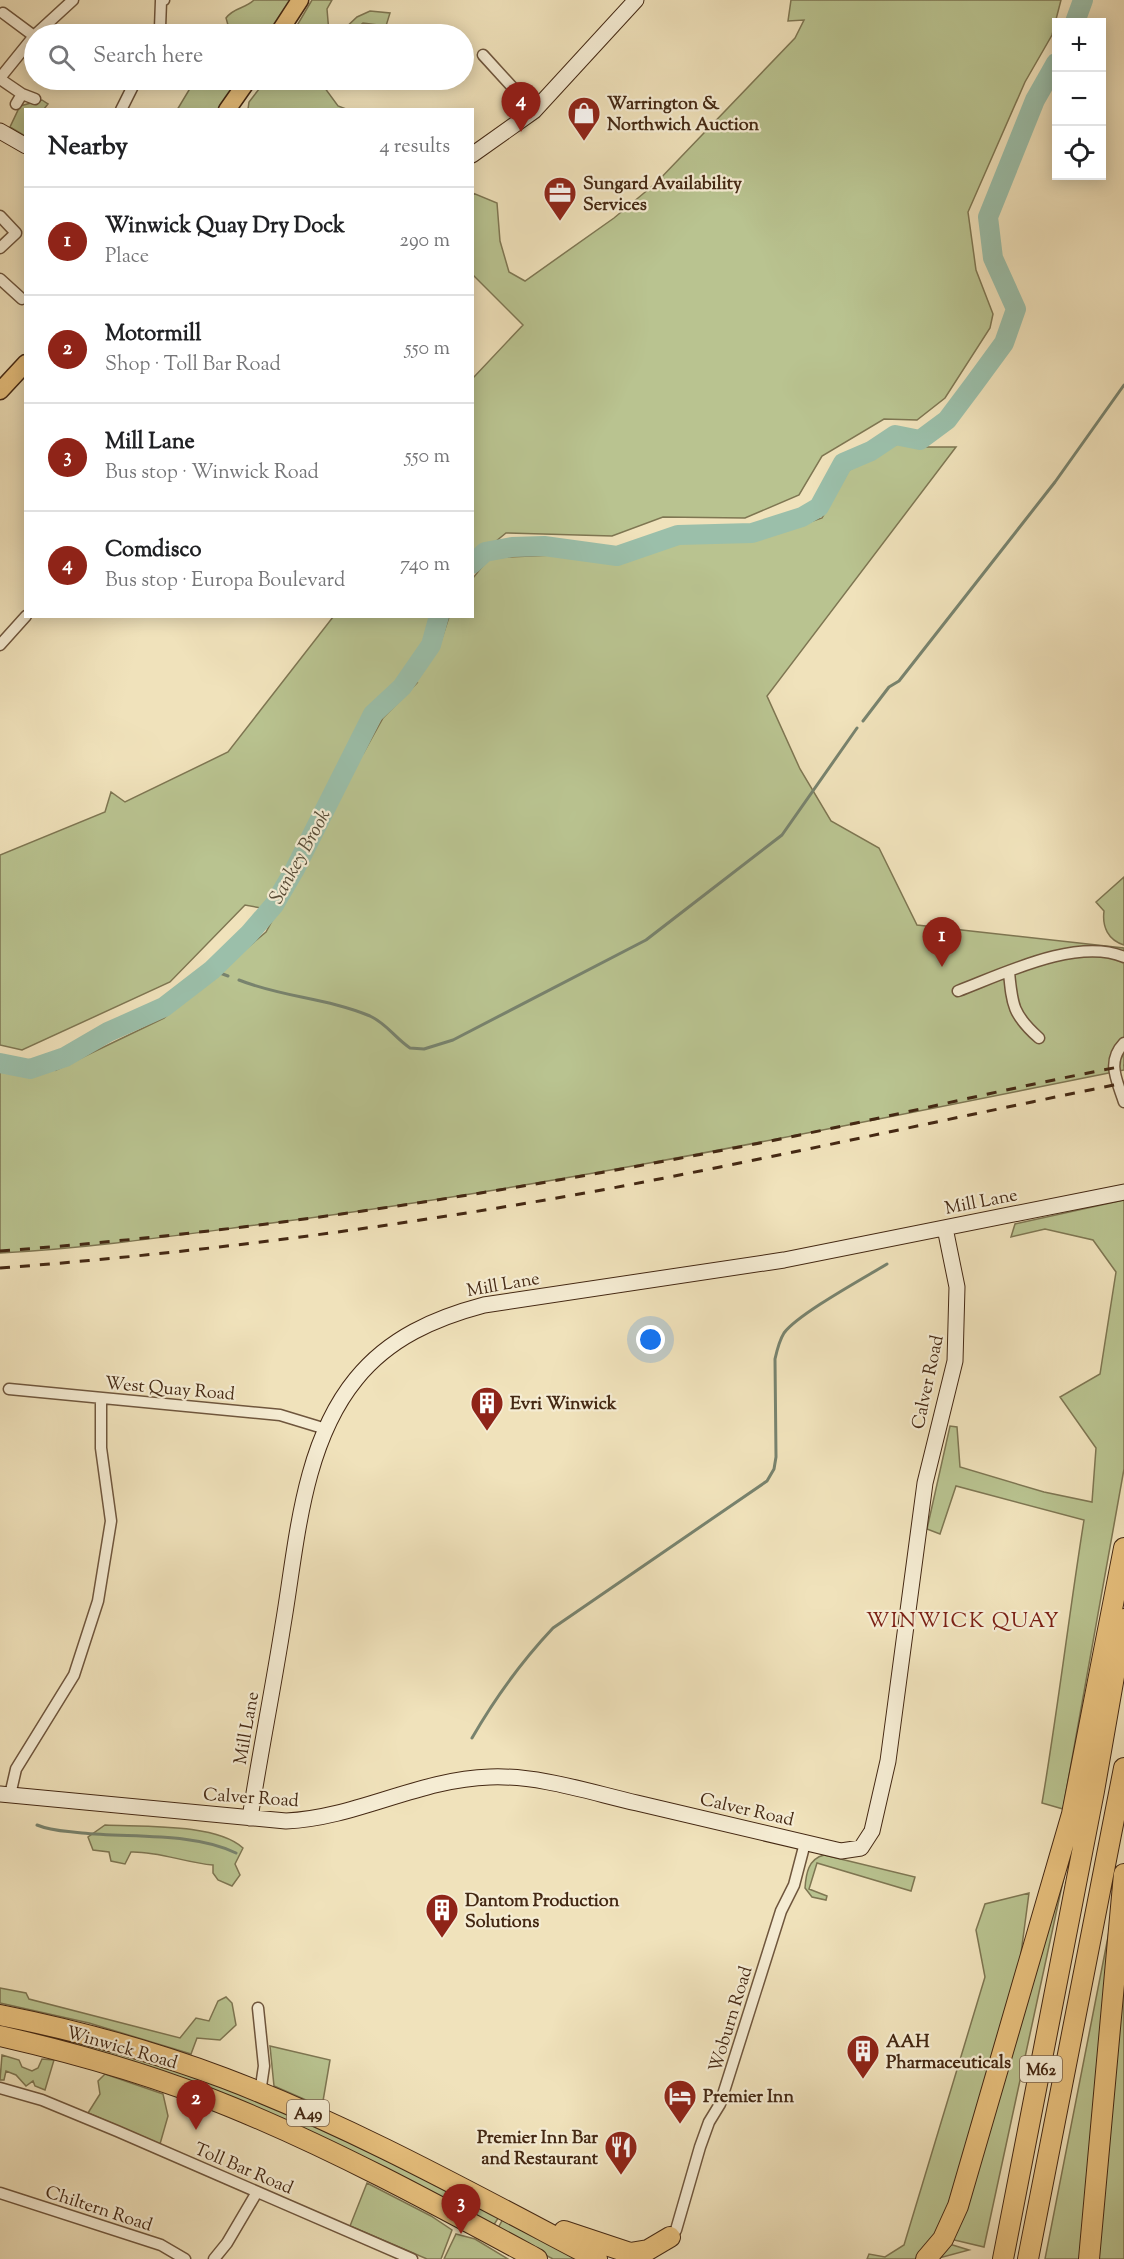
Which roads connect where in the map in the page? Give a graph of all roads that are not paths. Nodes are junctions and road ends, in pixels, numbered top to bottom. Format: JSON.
{"nodes":[{"id":1,"x":73,"y":0,"type":"edge"},
{"id":2,"x":161,"y":0,"type":"edge"},
{"id":3,"x":300,"y":0,"type":"edge"},
{"id":4,"x":636,"y":0,"type":"edge"},
{"id":5,"x":3,"y":13,"type":"dead end"},
{"id":6,"x":26,"y":24,"type":"edge"},
{"id":7,"x":47,"y":24,"type":"edge"},
{"id":8,"x":159,"y":24,"type":"edge"},
{"id":9,"x":284,"y":24,"type":"edge"},
{"id":10,"x":24,"y":49,"type":"edge"},
{"id":11,"x":483,"y":54,"type":"dead end"},
{"id":12,"x":0,"y":79,"type":"edge"},
{"id":13,"x":131,"y":90,"type":"edge"},
{"id":14,"x":241,"y":90,"type":"edge"},
{"id":15,"x":22,"y":94,"type":"junction"},
{"id":16,"x":35,"y":99,"type":"dead end"},
{"id":17,"x":16,"y":104,"type":"dead end"},
{"id":18,"x":122,"y":108,"type":"edge"},
{"id":19,"x":228,"y":108,"type":"edge"},
{"id":20,"x":534,"y":111,"type":"junction"},
{"id":21,"x":0,"y":131,"type":"edge"},
{"id":22,"x":24,"y":145,"type":"edge"},
{"id":23,"x":474,"y":154,"type":"edge"},
{"id":24,"x":0,"y":216,"type":"edge"},
{"id":25,"x":21,"y":230,"type":"edge"},
{"id":26,"x":0,"y":248,"type":"edge"},
{"id":27,"x":0,"y":279,"type":"edge"},
{"id":28,"x":22,"y":298,"type":"dead end"},
{"id":29,"x":24,"y":365,"type":"edge"},
{"id":30,"x":0,"y":392,"type":"edge"},
{"id":31,"x":24,"y":618,"type":"edge"},
{"id":32,"x":0,"y":645,"type":"edge"},
{"id":33,"x":1124,"y":957,"type":"edge"},
{"id":34,"x":1009,"y":972,"type":"junction"},
{"id":35,"x":958,"y":991,"type":"dead end"},
{"id":36,"x":1039,"y":1038,"type":"dead end"},
{"id":37,"x":1124,"y":1044,"type":"edge"},
{"id":38,"x":1124,"y":1102,"type":"edge"},
{"id":39,"x":1124,"y":1192,"type":"edge"},
{"id":40,"x":945,"y":1228,"type":"junction"},
{"id":41,"x":9,"y":1389,"type":"dead end"},
{"id":42,"x":101,"y":1398,"type":"junction"},
{"id":43,"x":326,"y":1429,"type":"junction"},
{"id":44,"x":1124,"y":1548,"type":"edge"},
{"id":45,"x":1124,"y":1619,"type":"edge"},
{"id":46,"x":1124,"y":1768,"type":"edge"},
{"id":47,"x":5,"y":1794,"type":"edge"},
{"id":48,"x":250,"y":1818,"type":"junction"},
{"id":49,"x":805,"y":1843,"type":"junction"},
{"id":50,"x":1124,"y":1874,"type":"edge"},
{"id":51,"x":258,"y":2008,"type":"dead end"},
{"id":52,"x":0,"y":2015,"type":"edge"},
{"id":53,"x":0,"y":2036,"type":"edge"},
{"id":54,"x":33,"y":2083,"type":"dead end"},
{"id":55,"x":0,"y":2088,"type":"edge"},
{"id":56,"x":261,"y":2093,"type":"junction"},
{"id":57,"x":29,"y":2096,"type":"junction"},
{"id":58,"x":257,"y":2192,"type":"junction"},
{"id":59,"x":0,"y":2193,"type":"edge"},
{"id":60,"x":515,"y":2216,"type":"junction"},
{"id":61,"x":670,"y":2236,"type":"joint"},
{"id":62,"x":185,"y":2259,"type":"edge"},
{"id":63,"x":214,"y":2259,"type":"edge"},
{"id":64,"x":412,"y":2259,"type":"edge"},
{"id":65,"x":537,"y":2259,"type":"edge"},
{"id":66,"x":597,"y":2259,"type":"edge"},
{"id":67,"x":926,"y":2259,"type":"edge"},
{"id":68,"x":1003,"y":2259,"type":"edge"},
{"id":69,"x":1028,"y":2259,"type":"edge"},
{"id":70,"x":1089,"y":2259,"type":"edge"}],
"edges":[{"from":1,"to":7,"type":"street"},
{"from":2,"to":8,"type":"street"},
{"from":3,"to":9,"type":"main road"},
{"from":4,"to":20,"type":"street"},
{"from":5,"to":6,"type":"street"},
{"from":10,"to":12,"type":"street"},
{"from":11,"to":20,"type":"street"},
{"from":12,"to":15,"type":"street"},
{"from":13,"to":18,"type":"street"},
{"from":14,"to":19,"type":"main road"},
{"from":15,"to":16,"type":"street"},
{"from":15,"to":17,"type":"street"},
{"from":20,"to":23,"type":"street"},
{"from":21,"to":22,"type":"street"},
{"from":24,"to":25,"type":"street"},
{"from":25,"to":26,"type":"street"},
{"from":27,"to":28,"type":"street"},
{"from":29,"to":30,"type":"main road"},
{"from":31,"to":32,"type":"street"},
{"from":33,"to":34,"type":"street"},
{"from":34,"to":35,"type":"street"},
{"from":34,"to":36,"type":"street"},
{"from":37,"to":38,"type":"street"},
{"from":39,"to":40,"type":"street","name":"Mill Lane"},
{"from":40,"to":43,"type":"street","name":"Mill Lane"},
{"from":40,"to":49,"type":"street","name":"Calver Road"},
{"from":41,"to":42,"type":"street","name":"West Quay Road"},
{"from":42,"to":43,"type":"street","name":"West Quay Road"},
{"from":42,"to":47,"type":"street"},
{"from":43,"to":48,"type":"street","name":"Mill Lane"},
{"from":44,"to":67,"type":"highway"},
{"from":45,"to":68,"type":"highway","number":"M62"},
{"from":46,"to":69,"type":"highway","number":"M62"},
{"from":47,"to":48,"type":"street","name":"Calver Road"},
{"from":48,"to":49,"type":"street","name":"Calver Road"},
{"from":49,"to":61,"type":"street","name":"Woburn Road"},
{"from":50,"to":70,"type":"highway"},
{"from":51,"to":56,"type":"street"},
{"from":52,"to":56,"type":"highway","name":"Winwick Road","number":"A49"},
{"from":53,"to":65,"type":"highway","name":"Winwick Road","number":"A49"},
{"from":54,"to":57,"type":"street"},
{"from":55,"to":57,"type":"street","name":"Toll Bar Road"},
{"from":56,"to":60,"type":"highway","name":"Winwick Road","number":"A49"},
{"from":57,"to":58,"type":"street","name":"Toll Bar Road"},
{"from":58,"to":63,"type":"street"},
{"from":58,"to":64,"type":"street","name":"Toll Bar Road"},
{"from":59,"to":62,"type":"street","name":"Chiltern Road"},
{"from":60,"to":61,"type":"highway"},
{"from":60,"to":66,"type":"highway","name":"Winwick Road","number":"A49"}]}
